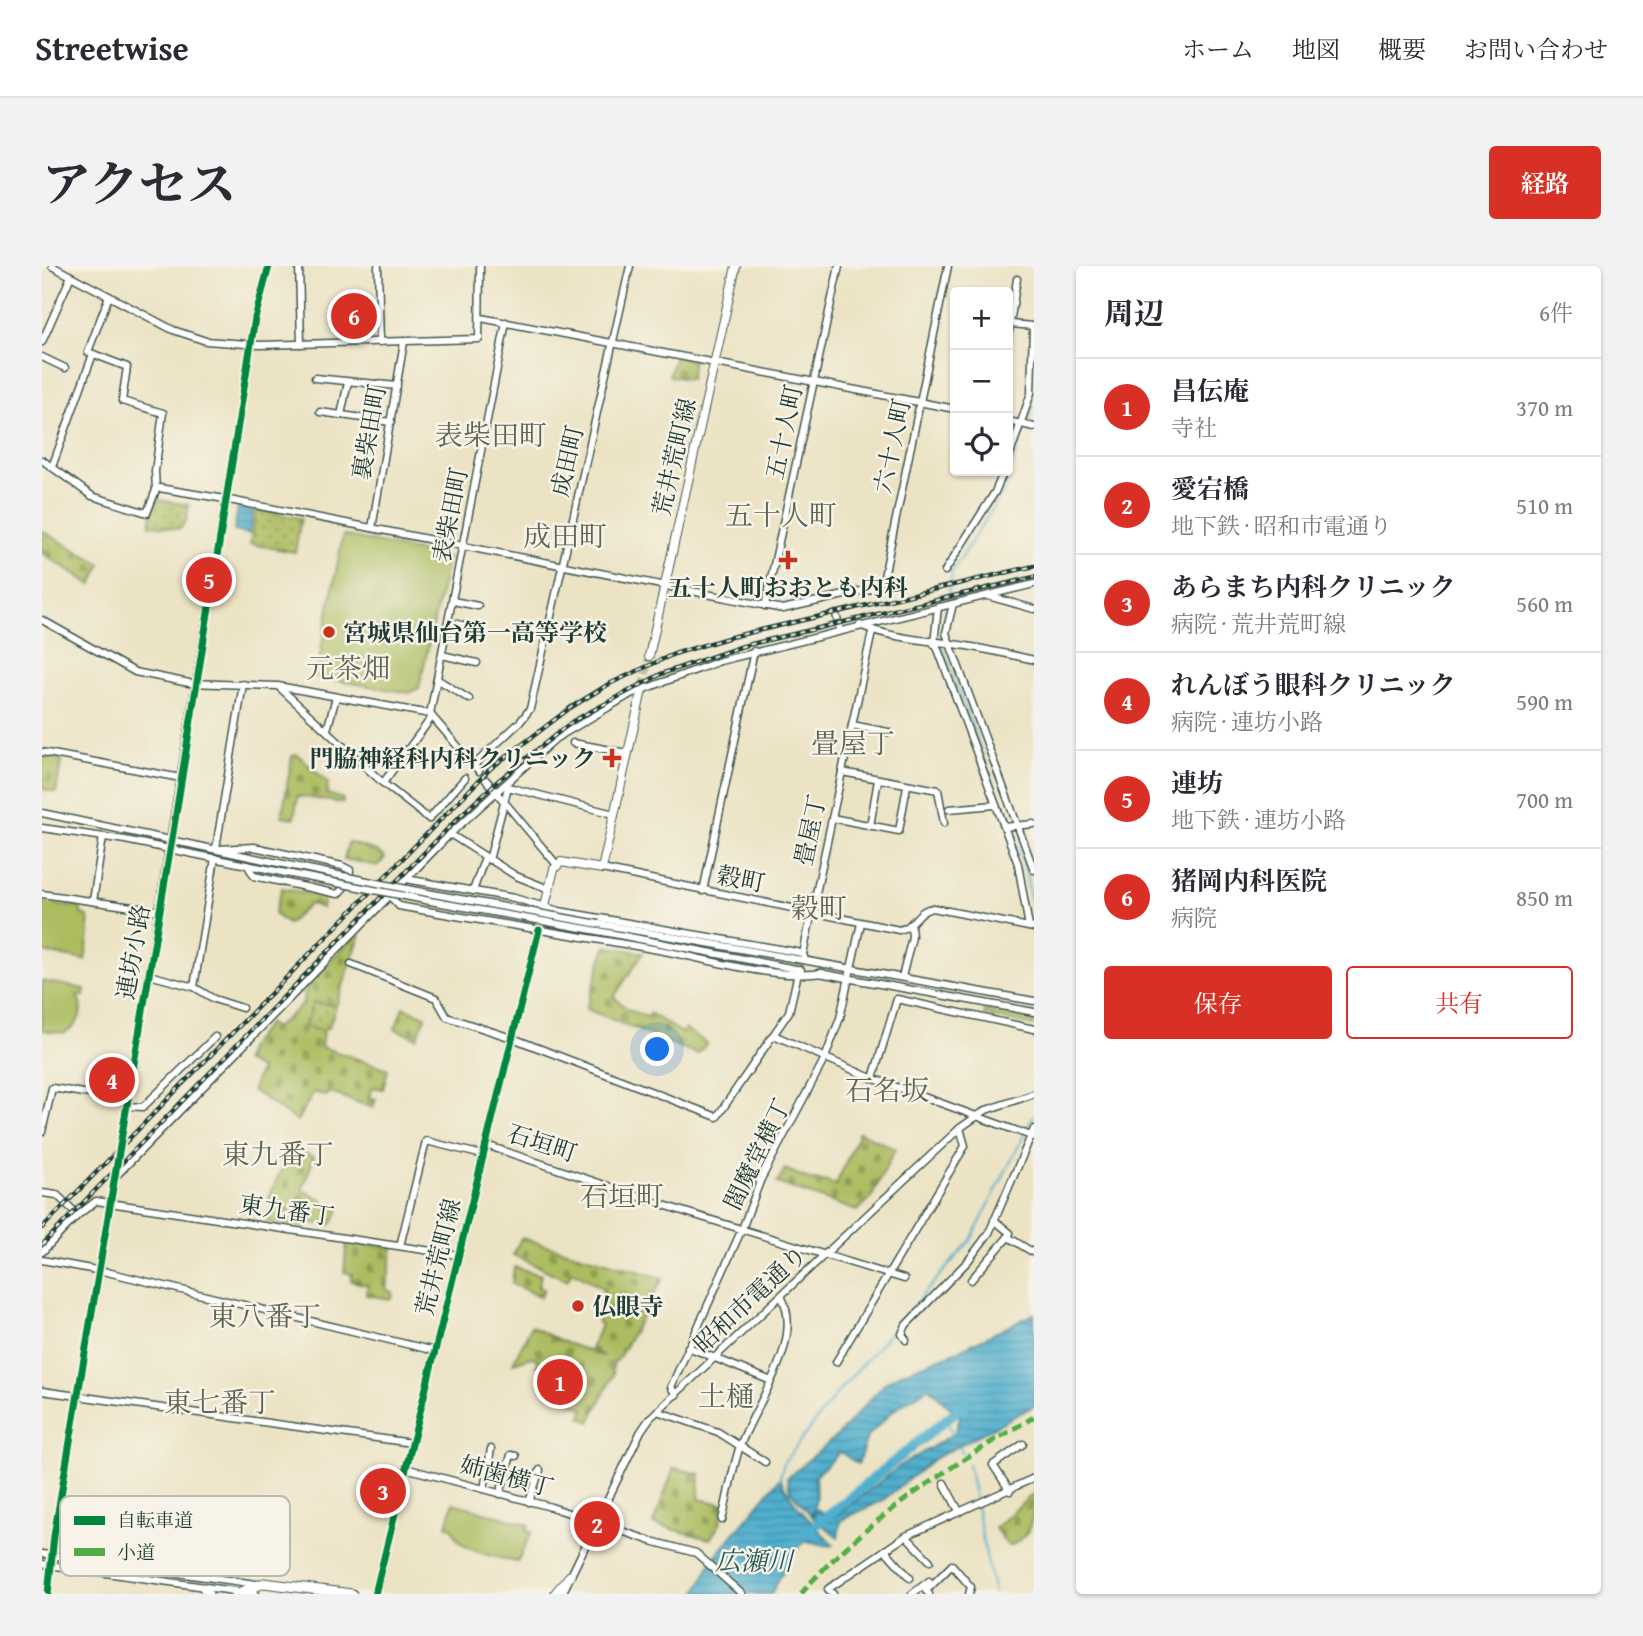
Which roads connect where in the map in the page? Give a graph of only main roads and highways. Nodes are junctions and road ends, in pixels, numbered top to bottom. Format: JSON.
{"nodes":[{"id":1,"x":736,"y":266,"type":"edge"},
{"id":2,"x":649,"y":656,"type":"tunnel mouth"},
{"id":3,"x":642,"y":687,"type":"tunnel mouth"},
{"id":4,"x":570,"y":1576,"type":"road end"},
{"id":5,"x":255,"y":1589,"type":"edge"},
{"id":6,"x":238,"y":1593,"type":"edge"},
{"id":7,"x":352,"y":1594,"type":"edge"},
{"id":8,"x":375,"y":1594,"type":"edge"},
{"id":9,"x":555,"y":1594,"type":"edge"}],
"edges":[{"from":1,"to":2,"type":"main road","name":"荒井荒町線"},
{"from":3,"to":8,"type":"main road","name":"荒井荒町線"},
{"from":4,"to":9,"type":"highway"},
{"from":5,"to":6,"type":"highway"},
{"from":5,"to":7,"type":"highway"}]}
